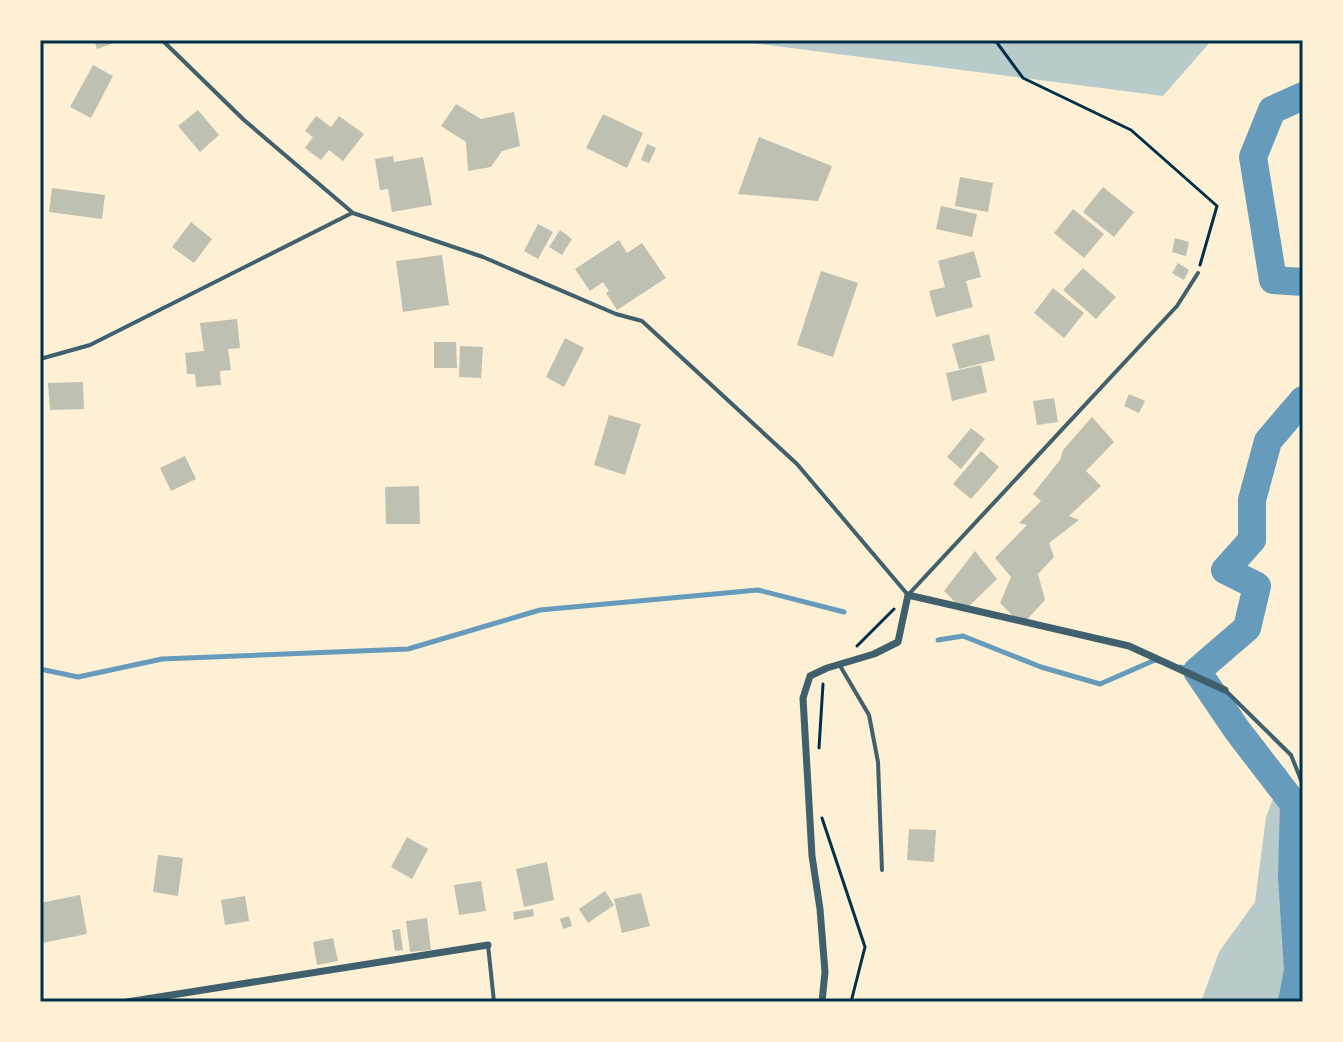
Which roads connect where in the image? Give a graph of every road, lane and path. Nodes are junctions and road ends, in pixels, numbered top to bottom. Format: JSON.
{"nodes":[{"id":1,"x":162,"y":40,"type":"edge"},
{"id":2,"x":995,"y":40,"type":"edge"},
{"id":3,"x":353,"y":213,"type":"junction"},
{"id":4,"x":1198,"y":273,"type":"joint"},
{"id":5,"x":40,"y":359,"type":"edge"},
{"id":6,"x":908,"y":595,"type":"junction"},
{"id":7,"x":839,"y":664,"type":"junction"},
{"id":8,"x":1225,"y":690,"type":"joint"},
{"id":9,"x":818,"y":753,"type":"dead end"},
{"id":10,"x":1303,"y":785,"type":"edge"},
{"id":11,"x":820,"y":813,"type":"dead end"},
{"id":12,"x":882,"y":870,"type":"dead end"},
{"id":13,"x":488,"y":945,"type":"joint"},
{"id":14,"x":127,"y":1002,"type":"edge"},
{"id":15,"x":494,"y":1002,"type":"edge"},
{"id":16,"x":822,"y":1002,"type":"edge"},
{"id":17,"x":851,"y":1002,"type":"edge"}],
"edges":[{"from":1,"to":3,"type":"lane"},
{"from":2,"to":4,"type":"path"},
{"from":3,"to":5,"type":"lane"},
{"from":3,"to":6,"type":"lane"},
{"from":4,"to":6,"type":"lane"},
{"from":6,"to":7,"type":"path"},
{"from":6,"to":7,"type":"street"},
{"from":6,"to":8,"type":"street"},
{"from":7,"to":9,"type":"path"},
{"from":7,"to":12,"type":"lane"},
{"from":7,"to":16,"type":"street"},
{"from":8,"to":10,"type":"lane"},
{"from":11,"to":17,"type":"path"},
{"from":13,"to":14,"type":"street"},
{"from":13,"to":15,"type":"lane"}]}
